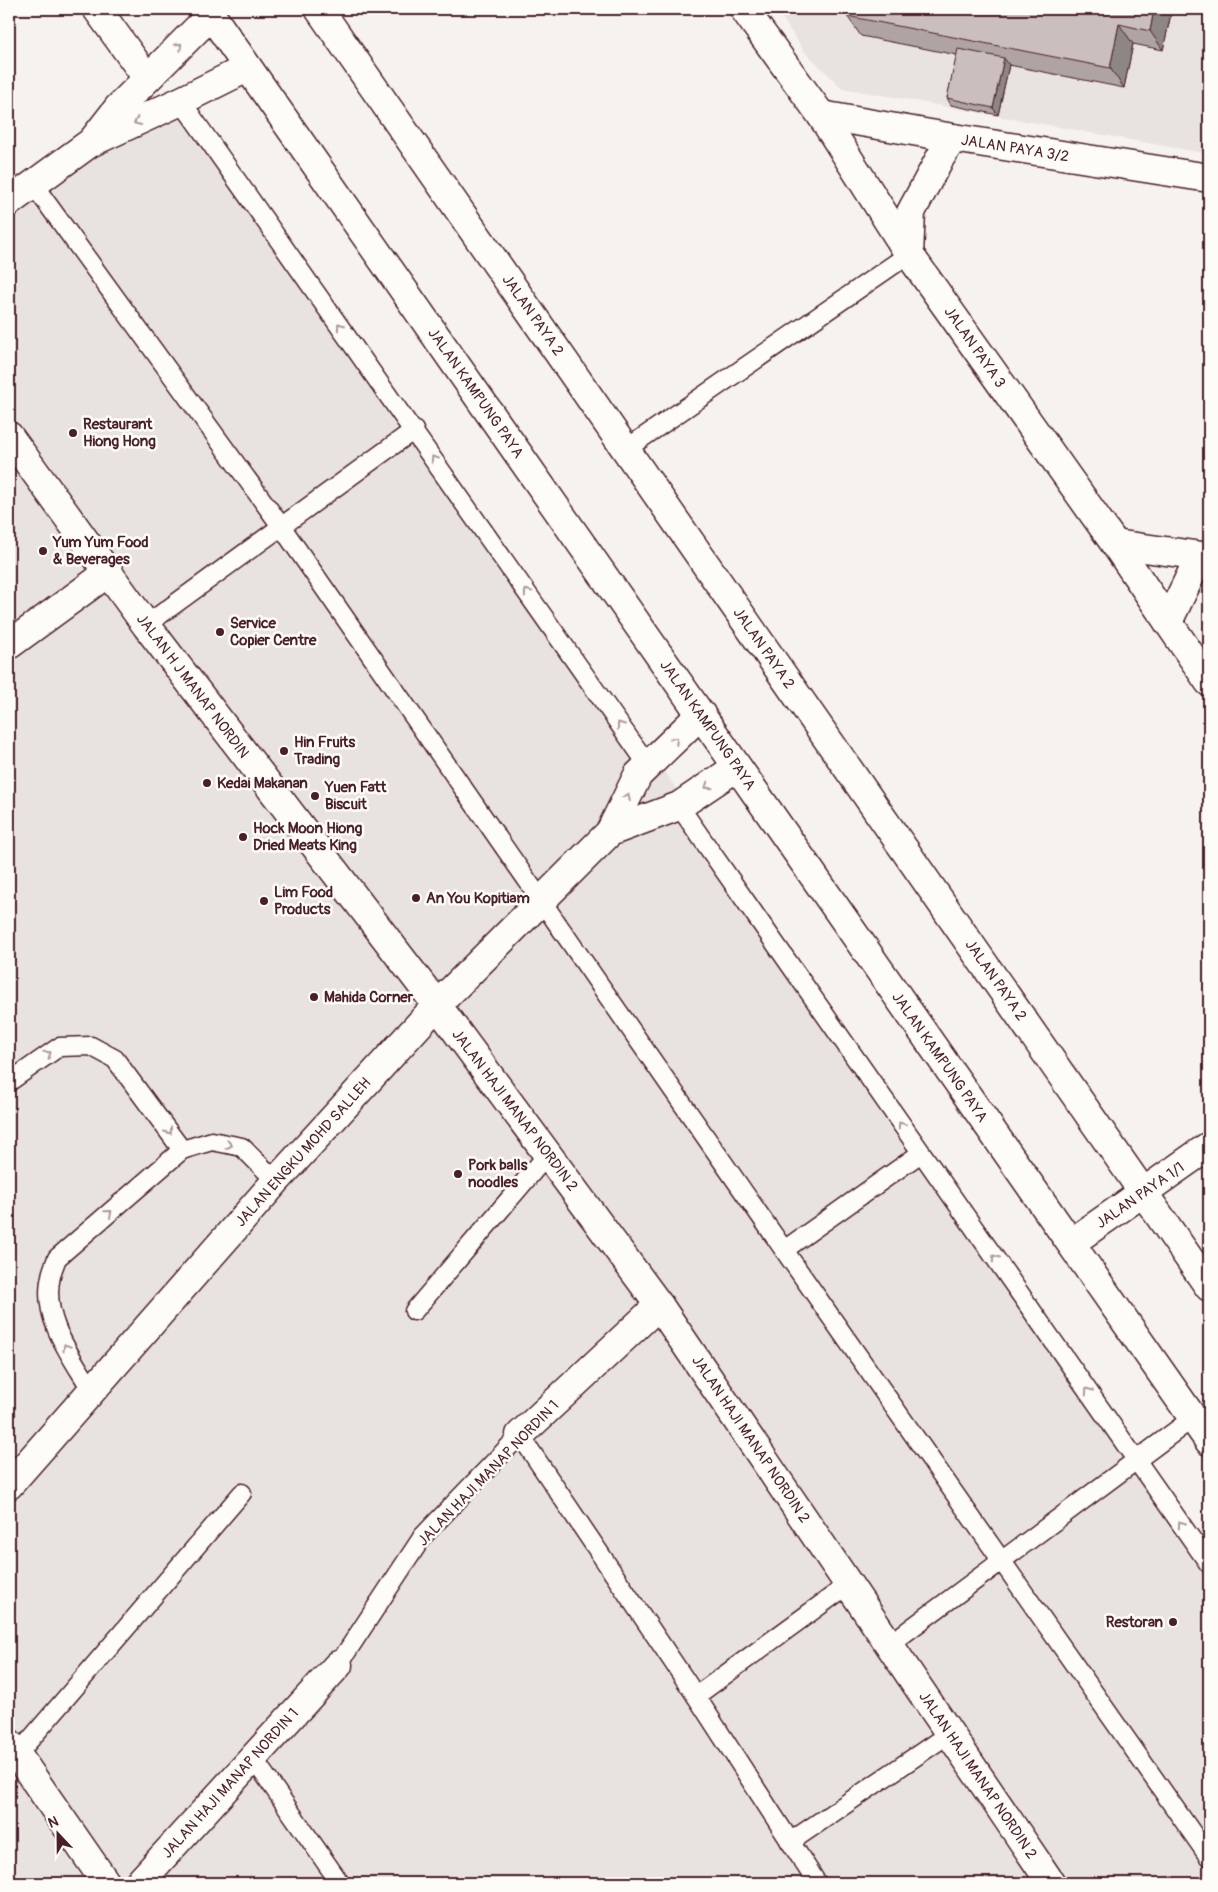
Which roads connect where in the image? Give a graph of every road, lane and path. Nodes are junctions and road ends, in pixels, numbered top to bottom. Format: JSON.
{"nodes":[{"id":1,"x":97,"y":9,"type":"edge"},
{"id":2,"x":319,"y":9,"type":"edge"},
{"id":3,"x":744,"y":9,"type":"edge"},
{"id":4,"x":209,"y":12,"type":"edge"},
{"id":5,"x":248,"y":68,"type":"junction"},
{"id":6,"x":148,"y":78,"type":"junction"},
{"id":7,"x":181,"y":101,"type":"junction"},
{"id":8,"x":821,"y":115,"type":"junction"},
{"id":9,"x":954,"y":138,"type":"junction"},
{"id":10,"x":90,"y":143,"type":"junction"},
{"id":11,"x":1209,"y":178,"type":"edge"},
{"id":12,"x":33,"y":184,"type":"junction"},
{"id":13,"x":9,"y":202,"type":"edge"},
{"id":14,"x":908,"y":254,"type":"junction"},
{"id":15,"x":414,"y":430,"type":"junction"},
{"id":16,"x":9,"y":436,"type":"edge"},
{"id":17,"x":626,"y":449,"type":"junction"},
{"id":18,"x":281,"y":526,"type":"junction"},
{"id":19,"x":1115,"y":544,"type":"junction"},
{"id":20,"x":1204,"y":557,"type":"edge"},
{"id":21,"x":109,"y":572,"type":"junction"},
{"id":22,"x":1168,"y":622,"type":"junction"},
{"id":23,"x":146,"y":625,"type":"junction"},
{"id":24,"x":9,"y":645,"type":"edge"},
{"id":25,"x":1209,"y":682,"type":"edge"},
{"id":26,"x":701,"y":714,"type":"junction"},
{"id":27,"x":648,"y":765,"type":"junction"},
{"id":28,"x":737,"y":767,"type":"junction"},
{"id":29,"x":679,"y":806,"type":"junction"},
{"id":30,"x":610,"y":832,"type":"junction"},
{"id":31,"x":541,"y":900,"type":"junction"},
{"id":32,"x":437,"y":1005,"type":"junction"},
{"id":33,"x":9,"y":1082,"type":"edge"},
{"id":34,"x":1209,"y":1146,"type":"edge"},
{"id":35,"x":182,"y":1150,"type":"junction"},
{"id":36,"x":921,"y":1153,"type":"junction"},
{"id":37,"x":548,"y":1154,"type":"junction"},
{"id":38,"x":276,"y":1181,"type":"junction"},
{"id":39,"x":1144,"y":1193,"type":"junction"},
{"id":40,"x":1070,"y":1244,"type":"junction"},
{"id":41,"x":784,"y":1250,"type":"junction"},
{"id":42,"x":1209,"y":1287,"type":"edge"},
{"id":43,"x":659,"y":1305,"type":"junction"},
{"id":44,"x":414,"y":1311,"type":"dead end"},
{"id":45,"x":91,"y":1389,"type":"junction"},
{"id":46,"x":1193,"y":1418,"type":"junction"},
{"id":47,"x":520,"y":1436,"type":"junction"},
{"id":48,"x":1209,"y":1441,"type":"edge"},
{"id":49,"x":1136,"y":1460,"type":"junction"},
{"id":50,"x":9,"y":1485,"type":"edge"},
{"id":51,"x":242,"y":1493,"type":"dead end"},
{"id":52,"x":1002,"y":1560,"type":"junction"},
{"id":53,"x":1209,"y":1564,"type":"edge"},
{"id":54,"x":849,"y":1584,"type":"junction"},
{"id":55,"x":890,"y":1644,"type":"junction"},
{"id":56,"x":338,"y":1665,"type":"joint"},
{"id":57,"x":696,"y":1696,"type":"junction"},
{"id":58,"x":950,"y":1733,"type":"junction"},
{"id":59,"x":13,"y":1749,"type":"edge"},
{"id":60,"x":253,"y":1758,"type":"junction"},
{"id":61,"x":790,"y":1842,"type":"junction"},
{"id":62,"x":1209,"y":1857,"type":"edge"},
{"id":63,"x":106,"y":1883,"type":"edge"},
{"id":64,"x":139,"y":1883,"type":"edge"},
{"id":65,"x":340,"y":1883,"type":"edge"},
{"id":66,"x":817,"y":1883,"type":"edge"},
{"id":67,"x":1051,"y":1883,"type":"edge"}],
"edges":[{"from":1,"to":6,"type":"street"},
{"from":2,"to":17,"type":"street","name":"JALAN PAYA 2"},
{"from":3,"to":8,"type":"street","name":"JALAN PAYA 3"},
{"from":4,"to":5,"type":"street","name":"JALAN KAMPUNG PAYA"},
{"from":6,"to":4,"type":"street","one_way":true},
{"from":5,"to":7,"type":"street"},
{"from":5,"to":26,"type":"street","name":"JALAN KAMPUNG PAYA"},
{"from":6,"to":10,"type":"street"},
{"from":7,"to":10,"type":"street","one_way":true},
{"from":15,"to":7,"type":"lane","one_way":true},
{"from":8,"to":9,"type":"street","name":"JALAN PAYA 3/2"},
{"from":8,"to":14,"type":"street","name":"JALAN PAYA 3"},
{"from":9,"to":11,"type":"street","name":"JALAN PAYA 3/2"},
{"from":9,"to":14,"type":"street"},
{"from":10,"to":12,"type":"street"},
{"from":12,"to":13,"type":"street"},
{"from":12,"to":18,"type":"lane"},
{"from":14,"to":17,"type":"lane"},
{"from":14,"to":19,"type":"street","name":"JALAN PAYA 3"},
{"from":15,"to":18,"type":"lane"},
{"from":27,"to":15,"type":"lane","one_way":true},
{"from":16,"to":21,"type":"street","name":"JALAN H J MANAP NORDIN"},
{"from":17,"to":39,"type":"street","name":"JALAN PAYA 2"},
{"from":18,"to":23,"type":"lane"},
{"from":18,"to":31,"type":"lane"},
{"from":19,"to":20,"type":"street"},
{"from":19,"to":22,"type":"street","name":"JALAN PAYA 3"},
{"from":20,"to":22,"type":"street"},
{"from":21,"to":23,"type":"street","name":"JALAN H J MANAP NORDIN"},
{"from":21,"to":24,"type":"street"},
{"from":22,"to":25,"type":"street","name":"JALAN PAYA 3"},
{"from":23,"to":32,"type":"street","name":"JALAN H J MANAP NORDIN"},
{"from":27,"to":26,"type":"street","name":"JALAN ENGKU MOHD SALLEH","one_way":true},
{"from":26,"to":28,"type":"street","name":"JALAN KAMPUNG PAYA"},
{"from":30,"to":27,"type":"street","name":"JALAN ENGKU MOHD SALLEH","one_way":true},
{"from":28,"to":29,"type":"street","name":"JALAN ENGKU MOHD SALLEH","one_way":true},
{"from":28,"to":40,"type":"street","name":"JALAN KAMPUNG PAYA"},
{"from":29,"to":30,"type":"street","name":"JALAN ENGKU MOHD SALLEH"},
{"from":36,"to":29,"type":"lane","one_way":true},
{"from":30,"to":31,"type":"street","name":"JALAN ENGKU MOHD SALLEH"},
{"from":31,"to":32,"type":"street","name":"JALAN ENGKU MOHD SALLEH"},
{"from":31,"to":41,"type":"lane"},
{"from":32,"to":37,"type":"street","name":"JALAN HAJI MANAP NORDIN 2"},
{"from":32,"to":38,"type":"street","name":"JALAN ENGKU MOHD SALLEH"},
{"from":33,"to":35,"type":"lane","one_way":true},
{"from":34,"to":39,"type":"street","name":"JALAN PAYA 1/1"},
{"from":35,"to":38,"type":"lane","one_way":true},
{"from":45,"to":35,"type":"lane","one_way":true},
{"from":36,"to":41,"type":"lane"},
{"from":49,"to":36,"type":"lane","one_way":true},
{"from":37,"to":43,"type":"street","name":"JALAN HAJI MANAP NORDIN 2"},
{"from":37,"to":44,"type":"lane"},
{"from":38,"to":45,"type":"street","name":"JALAN ENGKU MOHD SALLEH"},
{"from":39,"to":40,"type":"street","name":"JALAN PAYA 1/1"},
{"from":39,"to":42,"type":"street","name":"JALAN PAYA 2"},
{"from":40,"to":46,"type":"street","name":"JALAN KAMPUNG PAYA"},
{"from":41,"to":52,"type":"lane"},
{"from":43,"to":47,"type":"street","name":"JALAN HAJI MANAP NORDIN 1"},
{"from":43,"to":54,"type":"street","name":"JALAN HAJI MANAP NORDIN 2"},
{"from":45,"to":50,"type":"street","name":"JALAN ENGKU MOHD SALLEH"},
{"from":46,"to":48,"type":"street","name":"JALAN KAMPUNG PAYA"},
{"from":46,"to":49,"type":"lane"},
{"from":47,"to":56,"type":"lane","name":"JALAN HAJI MANAP NORDIN 1"},
{"from":47,"to":57,"type":"lane"},
{"from":49,"to":52,"type":"lane"},
{"from":53,"to":49,"type":"lane","one_way":true},
{"from":51,"to":59,"type":"lane"},
{"from":52,"to":55,"type":"lane"},
{"from":52,"to":62,"type":"lane"},
{"from":54,"to":55,"type":"street","name":"JALAN HAJI MANAP NORDIN 2"},
{"from":54,"to":57,"type":"lane"},
{"from":55,"to":58,"type":"street","name":"JALAN HAJI MANAP NORDIN 2"},
{"from":56,"to":60,"type":"street","name":"JALAN HAJI MANAP NORDIN 1"},
{"from":57,"to":61,"type":"lane"},
{"from":58,"to":61,"type":"lane"},
{"from":58,"to":67,"type":"street","name":"JALAN HAJI MANAP NORDIN 2"},
{"from":59,"to":63,"type":"street"},
{"from":60,"to":64,"type":"street","name":"JALAN HAJI MANAP NORDIN 1"},
{"from":60,"to":65,"type":"lane"},
{"from":61,"to":66,"type":"lane"}]}
